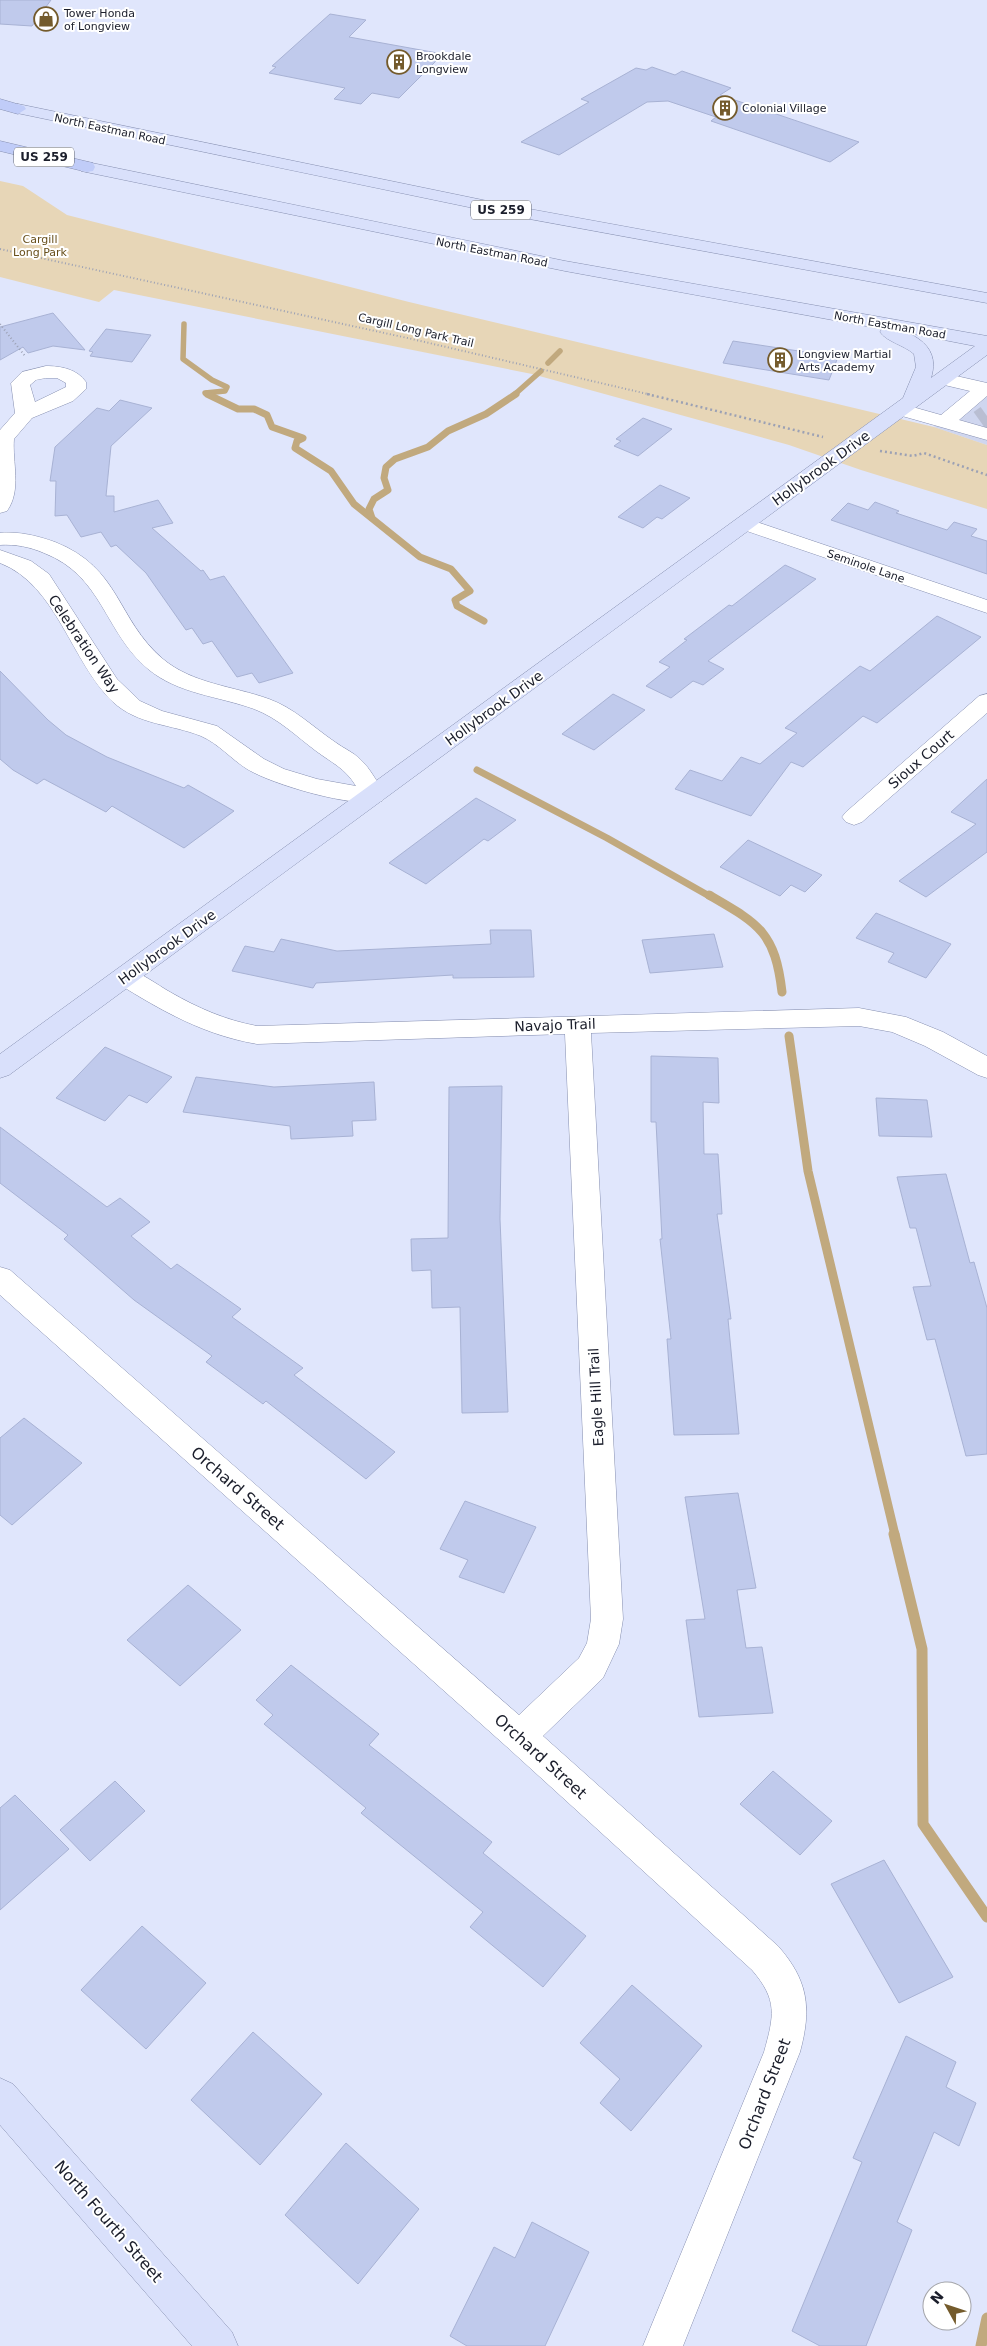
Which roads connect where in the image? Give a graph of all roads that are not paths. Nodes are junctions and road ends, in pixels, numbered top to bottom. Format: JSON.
{"nodes":[{"id":1,"x":0,"y":104,"type":"edge"},
{"id":2,"x":18,"y":109,"type":"joint"},
{"id":3,"x":0,"y":146,"type":"edge"},
{"id":4,"x":0,"y":156,"type":"edge"},
{"id":5,"x":87,"y":167,"type":"junction"},
{"id":6,"x":485,"y":219,"type":"junction"},
{"id":7,"x":460,"y":245,"type":"junction"},
{"id":8,"x":987,"y":298,"type":"edge"},
{"id":9,"x":857,"y":319,"type":"junction"},
{"id":10,"x":987,"y":342,"type":"edge"},
{"id":11,"x":987,"y":346,"type":"edge"},
{"id":12,"x":943,"y":379,"type":"junction"},
{"id":13,"x":986,"y":388,"type":"edge"},
{"id":14,"x":906,"y":406,"type":"junction"},
{"id":15,"x":25,"y":414,"type":"junction"},
{"id":16,"x":944,"y":422,"type":"junction"},
{"id":17,"x":979,"y":428,"type":"edge"},
{"id":18,"x":0,"y":507,"type":"edge"},
{"id":19,"x":744,"y":524,"type":"junction"},
{"id":20,"x":0,"y":539,"type":"edge"},
{"id":21,"x":0,"y":556,"type":"edge"},
{"id":22,"x":987,"y":607,"type":"edge"},
{"id":23,"x":106,"y":637,"type":"junction"},
{"id":24,"x":216,"y":693,"type":"junction"},
{"id":25,"x":987,"y":701,"type":"edge"},
{"id":26,"x":187,"y":725,"type":"junction"},
{"id":27,"x":374,"y":796,"type":"junction"},
{"id":28,"x":854,"y":817,"type":"dead end"},
{"id":29,"x":126,"y":977,"type":"junction"},
{"id":30,"x":578,"y":1024,"type":"junction"},
{"id":31,"x":0,"y":1068,"type":"edge"},
{"id":32,"x":987,"y":1068,"type":"edge"},
{"id":33,"x":0,"y":1278,"type":"edge"},
{"id":34,"x":519,"y":1736,"type":"junction"},
{"id":35,"x":0,"y":2096,"type":"edge"},
{"id":36,"x":218,"y":2346,"type":"edge"},
{"id":37,"x":663,"y":2346,"type":"edge"}],
"edges":[{"from":1,"to":2,"type":"highway","name":"North Eastman Road","number":"US 259"},
{"from":2,"to":6,"type":"main road","name":"North Eastman Road","number":"US 259"},
{"from":3,"to":5,"type":"highway","name":"North Eastman Road","number":"US 259"},
{"from":4,"to":5,"type":"highway"},
{"from":5,"to":7,"type":"main road","name":"North Eastman Road","number":"US 259"},
{"from":6,"to":7,"type":"main road"},
{"from":6,"to":8,"type":"main road","name":"North Eastman Road","number":"US 259"},
{"from":7,"to":9,"type":"main road","name":"North Eastman Road","number":"US 259"},
{"from":9,"to":10,"type":"main road","name":"North Eastman Road","number":"US 259"},
{"from":9,"to":14,"type":"main road"},
{"from":11,"to":12,"type":"main road","name":"Hollybrook Drive"},
{"from":12,"to":13,"type":"street"},
{"from":12,"to":14,"type":"main road","name":"Hollybrook Drive"},
{"from":13,"to":16,"type":"street"},
{"from":14,"to":16,"type":"street"},
{"from":14,"to":19,"type":"main road","name":"Hollybrook Drive"},
{"from":15,"to":15,"type":"street"},
{"from":15,"to":18,"type":"street"},
{"from":16,"to":17,"type":"street"},
{"from":19,"to":22,"type":"street","name":"Seminole Lane"},
{"from":19,"to":27,"type":"main road","name":"Hollybrook Drive"},
{"from":20,"to":23,"type":"street","name":"Celebration Way"},
{"from":21,"to":23,"type":"street","name":"Celebration Way"},
{"from":23,"to":24,"type":"street","name":"Celebration Way"},
{"from":23,"to":26,"type":"street","name":"Celebration Way"},
{"from":24,"to":26,"type":"street"},
{"from":24,"to":27,"type":"street","name":"Celebration Way"},
{"from":25,"to":28,"type":"street","name":"Sioux Court"},
{"from":26,"to":27,"type":"street","name":"Celebration Way"},
{"from":27,"to":29,"type":"main road","name":"Hollybrook Drive"},
{"from":29,"to":30,"type":"street","name":"Navajo Trail"},
{"from":29,"to":31,"type":"main road","name":"Hollybrook Drive"},
{"from":30,"to":32,"type":"street","name":"Navajo Trail"},
{"from":30,"to":34,"type":"street","name":"Eagle Hill Trail"},
{"from":33,"to":34,"type":"street","name":"Orchard Street"},
{"from":34,"to":37,"type":"street","name":"Orchard Street"},
{"from":35,"to":36,"type":"main road","name":"North Fourth Street"}]}
